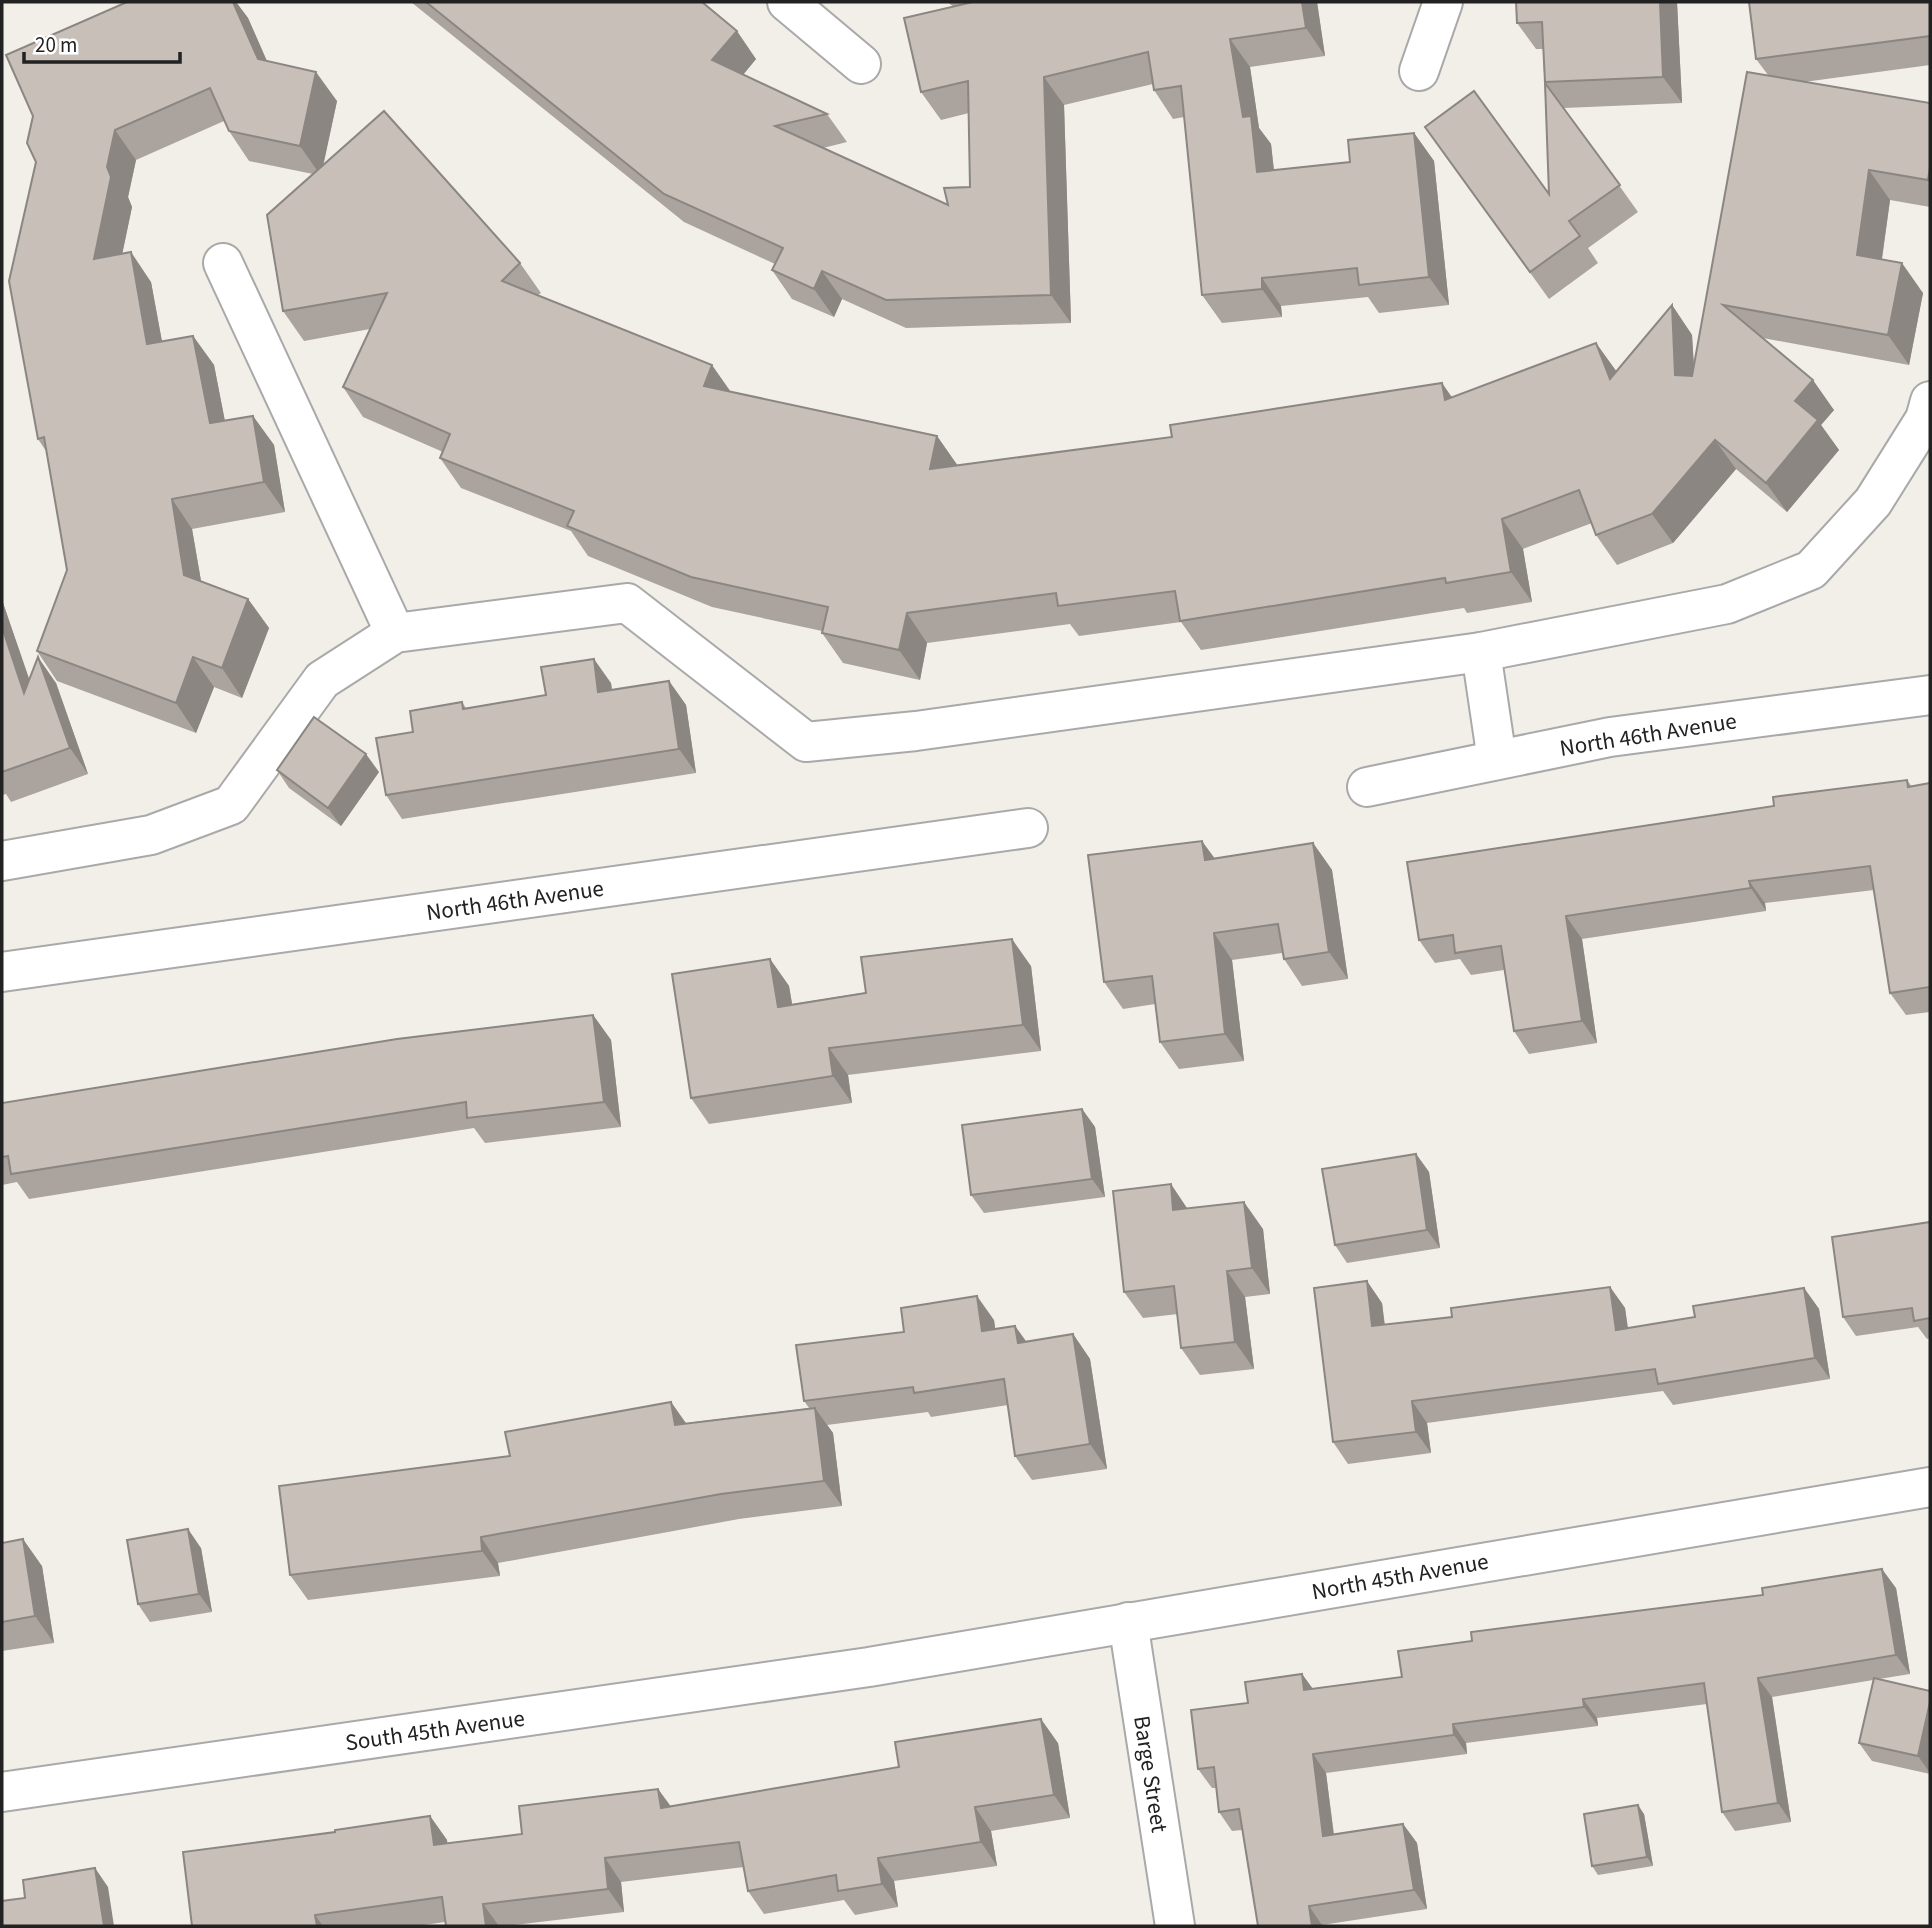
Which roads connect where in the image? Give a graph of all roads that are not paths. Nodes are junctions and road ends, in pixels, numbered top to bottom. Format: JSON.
{"nodes":[{"id":1,"x":787,"y":2,"type":"edge"},
{"id":2,"x":1443,"y":2,"type":"edge"},
{"id":3,"x":861,"y":64,"type":"dead end"},
{"id":4,"x":1419,"y":71,"type":"dead end"},
{"id":5,"x":223,"y":263,"type":"dead end"},
{"id":6,"x":1930,"y":401,"type":"edge"},
{"id":7,"x":395,"y":633,"type":"junction"},
{"id":8,"x":1481,"y":652,"type":"junction"},
{"id":9,"x":1930,"y":695,"type":"edge"},
{"id":10,"x":1497,"y":760,"type":"junction"},
{"id":11,"x":1367,"y":787,"type":"dead end"},
{"id":12,"x":1028,"y":828,"type":"dead end"},
{"id":13,"x":2,"y":861,"type":"edge"},
{"id":14,"x":2,"y":972,"type":"edge"},
{"id":15,"x":1930,"y":1487,"type":"edge"},
{"id":16,"x":1128,"y":1622,"type":"junction"},
{"id":17,"x":869,"y":1667,"type":"joint"},
{"id":18,"x":2,"y":1792,"type":"edge"},
{"id":19,"x":1175,"y":1926,"type":"edge"}],
"edges":[{"from":1,"to":3,"type":"street"},
{"from":2,"to":4,"type":"street"},
{"from":5,"to":7,"type":"street"},
{"from":6,"to":8,"type":"street"},
{"from":7,"to":8,"type":"street"},
{"from":7,"to":13,"type":"street"},
{"from":8,"to":10,"type":"street"},
{"from":9,"to":10,"type":"street","name":"North 46th Avenue"},
{"from":10,"to":11,"type":"street","name":"North 46th Avenue"},
{"from":12,"to":14,"type":"street","name":"North 46th Avenue"},
{"from":15,"to":16,"type":"street","name":"North 45th Avenue"},
{"from":16,"to":17,"type":"street","name":"North 45th Avenue"},
{"from":16,"to":19,"type":"street","name":"Barge Street"},
{"from":17,"to":18,"type":"street","name":"South 45th Avenue"}]}
